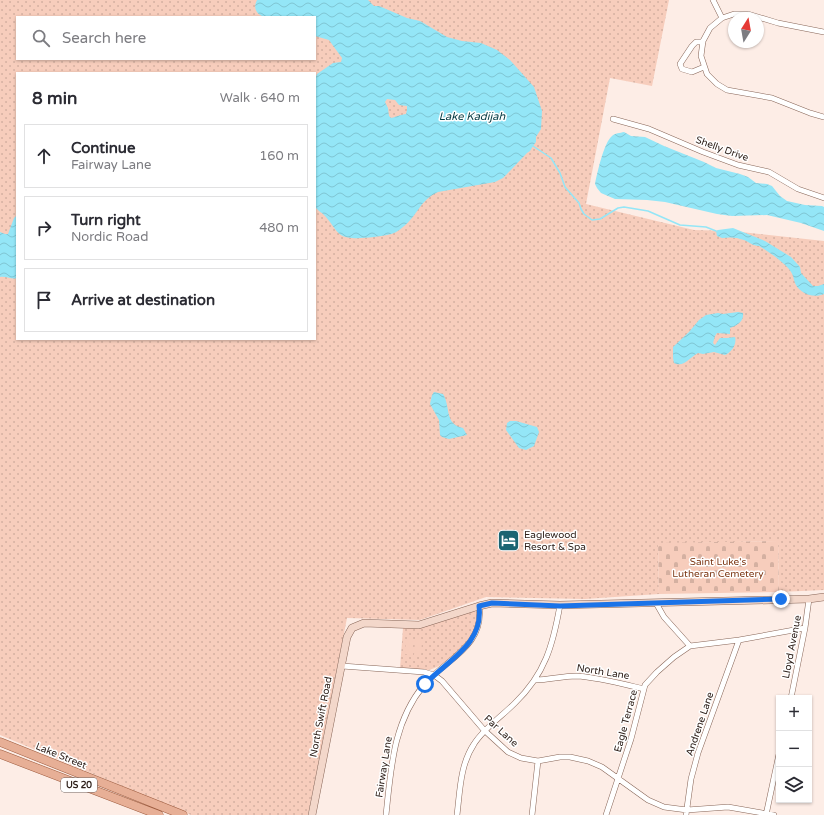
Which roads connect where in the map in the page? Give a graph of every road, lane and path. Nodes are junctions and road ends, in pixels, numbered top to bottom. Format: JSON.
{"nodes":[{"id":1,"x":713,"y":0,"type":"edge"},
{"id":2,"x":722,"y":18,"type":"junction"},
{"id":3,"x":824,"y":32,"type":"edge"},
{"id":4,"x":703,"y":42,"type":"junction"},
{"id":5,"x":704,"y":67,"type":"junction"},
{"id":6,"x":824,"y":117,"type":"edge"},
{"id":7,"x":614,"y":118,"type":"dead end"},
{"id":8,"x":824,"y":198,"type":"edge"},
{"id":9,"x":824,"y":597,"type":"edge"},
{"id":10,"x":809,"y":599,"type":"junction"},
{"id":11,"x":656,"y":603,"type":"junction"},
{"id":12,"x":479,"y":606,"type":"junction"},
{"id":13,"x":560,"y":606,"type":"junction"},
{"id":14,"x":805,"y":628,"type":"junction"},
{"id":15,"x":739,"y":640,"type":"junction"},
{"id":16,"x":690,"y":646,"type":"junction"},
{"id":17,"x":342,"y":666,"type":"junction"},
{"id":18,"x":434,"y":675,"type":"junction"},
{"id":19,"x":536,"y":680,"type":"junction"},
{"id":20,"x":644,"y":689,"type":"junction"},
{"id":21,"x":792,"y":695,"type":"edge"},
{"id":22,"x":484,"y":730,"type":"junction"},
{"id":23,"x":0,"y":742,"type":"edge"},
{"id":24,"x":0,"y":754,"type":"edge"},
{"id":25,"x":538,"y":761,"type":"junction"},
{"id":26,"x":776,"y":767,"type":"edge"},
{"id":27,"x":618,"y":779,"type":"junction"},
{"id":28,"x":686,"y":812,"type":"edge"},
{"id":29,"x":766,"y":814,"type":"edge"},
{"id":30,"x":159,"y":815,"type":"edge"},
{"id":31,"x":183,"y":815,"type":"edge"},
{"id":32,"x":312,"y":815,"type":"edge"},
{"id":33,"x":386,"y":815,"type":"edge"},
{"id":34,"x":457,"y":815,"type":"edge"},
{"id":35,"x":532,"y":815,"type":"edge"},
{"id":36,"x":606,"y":815,"type":"edge"},
{"id":37,"x":774,"y":815,"type":"edge"}],
"edges":[{"from":1,"to":2,"type":"street"},
{"from":2,"to":3,"type":"street"},
{"from":2,"to":4,"type":"street"},
{"from":4,"to":5,"type":"street"},
{"from":4,"to":5,"type":"street"},
{"from":5,"to":6,"type":"street"},
{"from":7,"to":8,"type":"street","name":"Shelly Drive"},
{"from":9,"to":10,"type":"street"},
{"from":10,"to":11,"type":"street"},
{"from":10,"to":14,"type":"street","name":"Lloyd Avenue"},
{"from":11,"to":13,"type":"street"},
{"from":11,"to":16,"type":"street"},
{"from":12,"to":13,"type":"street"},
{"from":12,"to":17,"type":"street","name":"North Swift Road"},
{"from":12,"to":18,"type":"street","name":"Fairway Lane"},
{"from":13,"to":19,"type":"street"},
{"from":14,"to":15,"type":"street","name":"Eagle Terrace"},
{"from":14,"to":21,"type":"street","name":"Lloyd Avenue"},
{"from":15,"to":16,"type":"street","name":"Eagle Terrace"},
{"from":15,"to":28,"type":"street","name":"Andrene Lane"},
{"from":16,"to":20,"type":"street","name":"Eagle Terrace"},
{"from":17,"to":18,"type":"street"},
{"from":17,"to":32,"type":"street","name":"North Swift Road"},
{"from":18,"to":22,"type":"street","name":"Par Lane"},
{"from":18,"to":33,"type":"street","name":"Fairway Lane"},
{"from":19,"to":20,"type":"street","name":"North Lane"},
{"from":19,"to":22,"type":"street"},
{"from":20,"to":27,"type":"street","name":"Eagle Terrace"},
{"from":22,"to":25,"type":"street","name":"Par Lane"},
{"from":22,"to":34,"type":"street"},
{"from":23,"to":31,"type":"main road","name":"Lake Street","number":"US 20"},
{"from":24,"to":30,"type":"main road","name":"Lake Street","number":"US 20"},
{"from":25,"to":27,"type":"street","name":"Par Lane"},
{"from":25,"to":35,"type":"street"},
{"from":26,"to":29,"type":"street"},
{"from":27,"to":28,"type":"street","name":"Par Lane"},
{"from":27,"to":36,"type":"street","name":"Eagle Terrace"},
{"from":28,"to":29,"type":"street","name":"Par Lane"},
{"from":29,"to":37,"type":"street","name":"Par Lane"}]}
